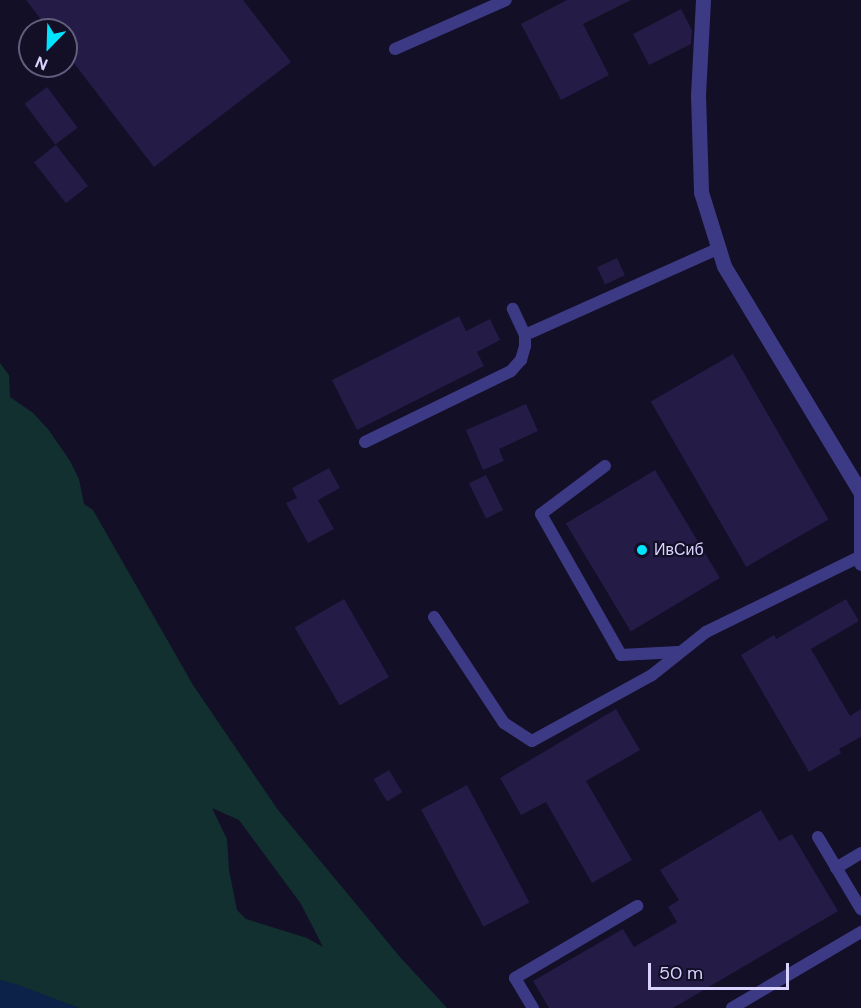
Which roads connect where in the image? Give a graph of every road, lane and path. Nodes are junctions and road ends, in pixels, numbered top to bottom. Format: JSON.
{"nodes":[{"id":1,"x":506,"y":0,"type":"edge"},
{"id":2,"x":703,"y":0,"type":"edge"},
{"id":3,"x":395,"y":49,"type":"dead end"},
{"id":4,"x":717,"y":249,"type":"junction"},
{"id":5,"x":513,"y":309,"type":"dead end"},
{"id":6,"x":525,"y":335,"type":"junction"},
{"id":7,"x":365,"y":442,"type":"dead end"},
{"id":8,"x":605,"y":466,"type":"dead end"},
{"id":9,"x":861,"y":556,"type":"edge"},
{"id":10,"x":861,"y":563,"type":"edge"},
{"id":11,"x":434,"y":617,"type":"dead end"},
{"id":12,"x":678,"y":652,"type":"junction"},
{"id":13,"x":818,"y":837,"type":"dead end"},
{"id":14,"x":861,"y":853,"type":"edge"},
{"id":15,"x":836,"y":868,"type":"junction"},
{"id":16,"x":637,"y":906,"type":"dead end"},
{"id":17,"x":861,"y":909,"type":"edge"},
{"id":18,"x":861,"y":932,"type":"edge"},
{"id":19,"x":533,"y":1008,"type":"edge"},
{"id":20,"x":732,"y":1008,"type":"edge"}],
"edges":[{"from":1,"to":3,"type":"lane"},
{"from":2,"to":4,"type":"street"},
{"from":4,"to":6,"type":"lane"},
{"from":4,"to":9,"type":"street"},
{"from":5,"to":6,"type":"lane"},
{"from":6,"to":7,"type":"lane"},
{"from":8,"to":12,"type":"lane"},
{"from":9,"to":10,"type":"street"},
{"from":9,"to":12,"type":"lane"},
{"from":11,"to":12,"type":"lane"},
{"from":13,"to":15,"type":"lane"},
{"from":14,"to":15,"type":"lane"},
{"from":15,"to":17,"type":"lane"},
{"from":16,"to":19,"type":"lane"},
{"from":18,"to":20,"type":"lane"}]}
